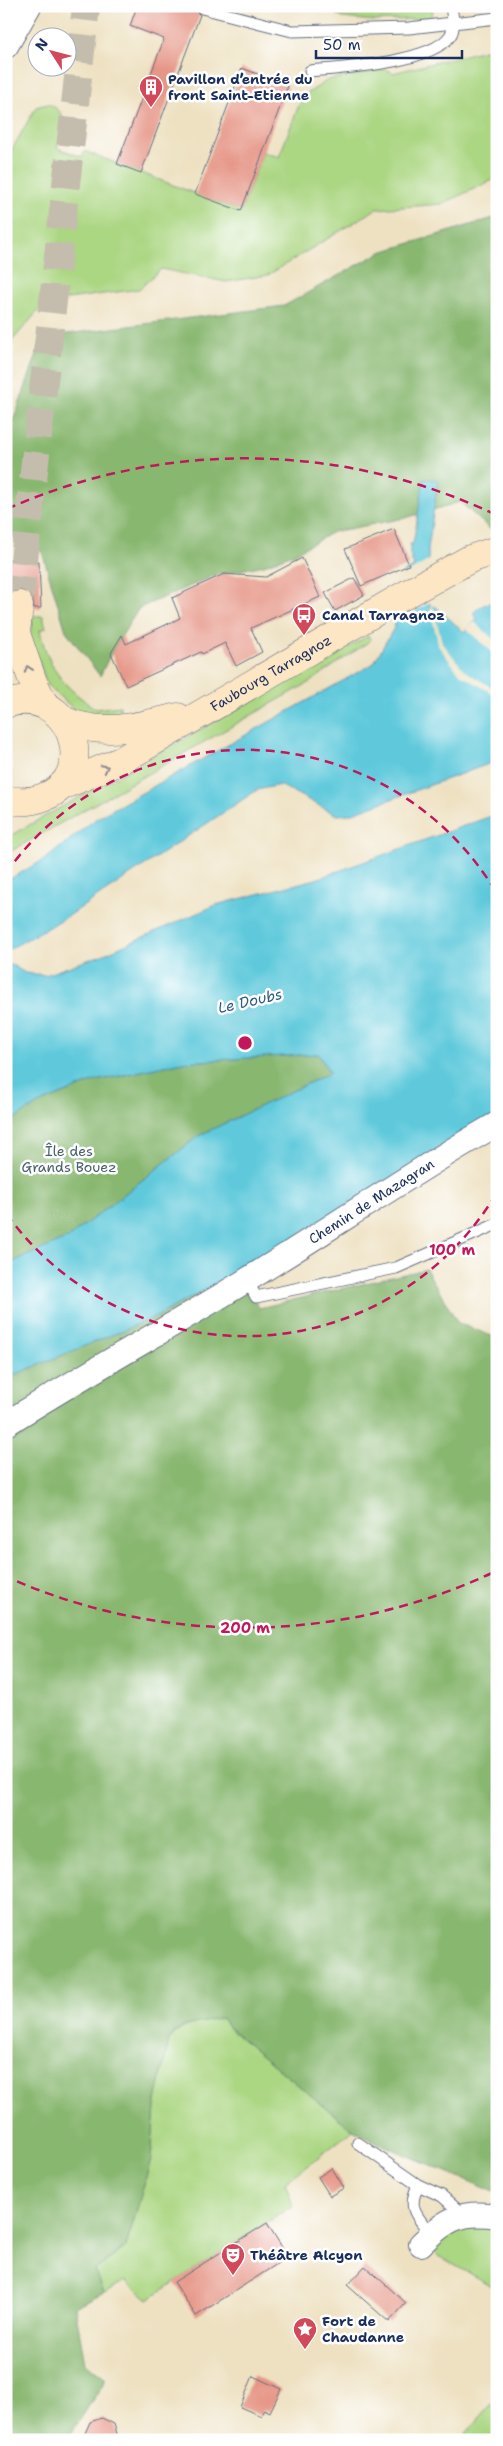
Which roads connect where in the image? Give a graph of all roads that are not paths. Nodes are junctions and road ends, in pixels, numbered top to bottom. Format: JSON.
{"nodes":[{"id":1,"x":29,"y":6,"type":"edge"},
{"id":2,"x":451,"y":6,"type":"edge"},
{"id":3,"x":202,"y":8,"type":"dead end"},
{"id":4,"x":497,"y":18,"type":"edge"},
{"id":5,"x":454,"y":24,"type":"junction"},
{"id":6,"x":6,"y":46,"type":"edge"},
{"id":7,"x":310,"y":71,"type":"dead end"},
{"id":8,"x":497,"y":550,"type":"edge"},
{"id":9,"x":19,"y":605,"type":"tunnel mouth"},
{"id":10,"x":16,"y":633,"type":"junction"},
{"id":11,"x":6,"y":662,"type":"edge"},
{"id":12,"x":6,"y":704,"type":"edge"},
{"id":13,"x":44,"y":704,"type":"junction"},
{"id":14,"x":204,"y":711,"type":"junction"},
{"id":15,"x":65,"y":721,"type":"junction"},
{"id":16,"x":60,"y":787,"type":"junction"},
{"id":17,"x":7,"y":800,"type":"edge"},
{"id":18,"x":497,"y":1124,"type":"edge"},
{"id":19,"x":497,"y":1224,"type":"edge"},
{"id":20,"x":246,"y":1280,"type":"junction"},
{"id":21,"x":6,"y":1424,"type":"edge"},
{"id":22,"x":358,"y":2143,"type":"dead end"},
{"id":23,"x":418,"y":2185,"type":"junction"},
{"id":24,"x":462,"y":2214,"type":"junction"},
{"id":25,"x":497,"y":2216,"type":"edge"},
{"id":26,"x":426,"y":2239,"type":"joint"}],
"edges":[{"from":1,"to":6,"type":"street"},
{"from":2,"to":5,"type":"lane"},
{"from":3,"to":5,"type":"lane"},
{"from":4,"to":5,"type":"lane"},
{"from":5,"to":7,"type":"lane"},
{"from":8,"to":14,"type":"main road","name":"Faubourg Tarragnoz"},
{"from":9,"to":10,"type":"main road"},
{"from":10,"to":11,"type":"main road"},
{"from":13,"to":10,"type":"main road","one_way":true},
{"from":12,"to":13,"type":"main road"},
{"from":13,"to":15,"type":"main road"},
{"from":14,"to":15,"type":"main road","name":"Faubourg Tarragnoz"},
{"from":16,"to":14,"type":"main road","name":"Faubourg Tarragnoz","one_way":true},
{"from":15,"to":16,"type":"main road"},
{"from":16,"to":17,"type":"main road","name":"Faubourg Tarragnoz"},
{"from":18,"to":20,"type":"street","name":"Chemin de Mazagran"},
{"from":19,"to":20,"type":"lane"},
{"from":20,"to":21,"type":"street","name":"Chemin de Mazagran"},
{"from":22,"to":23,"type":"lane"},
{"from":23,"to":24,"type":"lane"},
{"from":23,"to":26,"type":"lane"},
{"from":24,"to":25,"type":"street"},
{"from":24,"to":26,"type":"street"}]}
